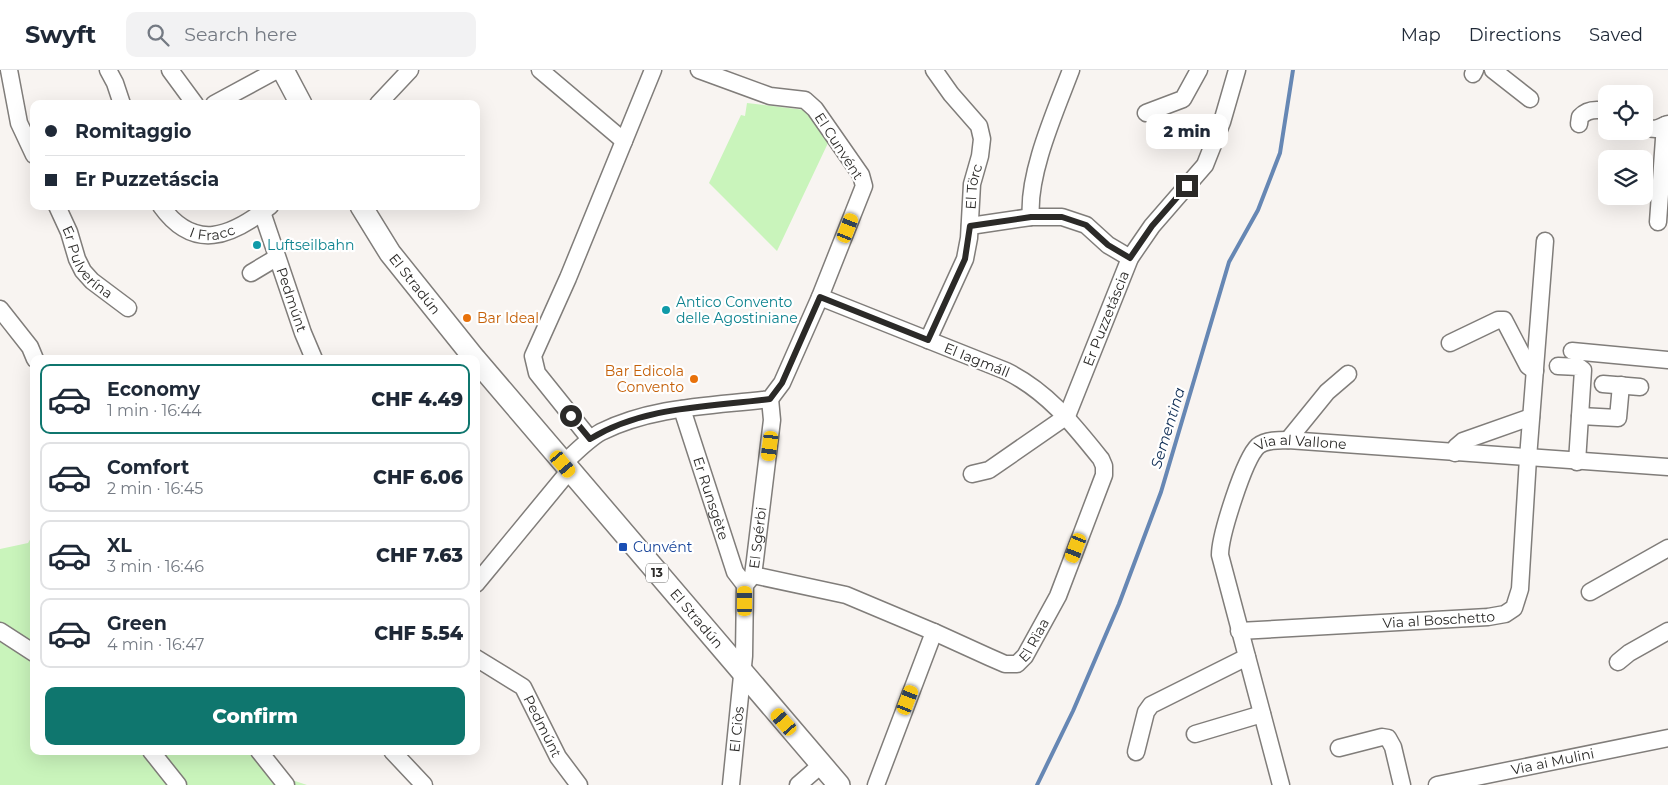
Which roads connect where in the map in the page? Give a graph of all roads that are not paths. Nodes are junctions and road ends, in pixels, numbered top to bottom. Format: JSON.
{"nodes":[{"id":1,"x":9,"y":70,"type":"edge"},
{"id":2,"x":108,"y":70,"type":"edge"},
{"id":3,"x":170,"y":70,"type":"edge"},
{"id":4,"x":277,"y":70,"type":"edge"},
{"id":5,"x":283,"y":70,"type":"edge"},
{"id":6,"x":410,"y":70,"type":"edge"},
{"id":7,"x":540,"y":70,"type":"edge"},
{"id":8,"x":653,"y":70,"type":"edge"},
{"id":9,"x":699,"y":70,"type":"edge"},
{"id":10,"x":934,"y":70,"type":"edge"},
{"id":11,"x":1071,"y":70,"type":"edge"},
{"id":12,"x":1199,"y":70,"type":"edge"},
{"id":13,"x":1237,"y":70,"type":"edge"},
{"id":14,"x":1492,"y":70,"type":"edge"},
{"id":15,"x":1530,"y":99,"type":"dead end"},
{"id":16,"x":121,"y":100,"type":"edge"},
{"id":17,"x":192,"y":100,"type":"edge"},
{"id":18,"x":221,"y":100,"type":"edge"},
{"id":19,"x":300,"y":100,"type":"edge"},
{"id":20,"x":382,"y":100,"type":"edge"},
{"id":21,"x":1598,"y":109,"type":"edge"},
{"id":22,"x":1146,"y":113,"type":"dead end"},
{"id":23,"x":1579,"y":124,"type":"dead end"},
{"id":24,"x":1666,"y":124,"type":"edge"},
{"id":25,"x":1653,"y":129,"type":"edge"},
{"id":26,"x":624,"y":142,"type":"junction"},
{"id":27,"x":30,"y":146,"type":"edge"},
{"id":28,"x":59,"y":210,"type":"edge"},
{"id":29,"x":164,"y":210,"type":"edge"},
{"id":30,"x":262,"y":210,"type":"edge"},
{"id":31,"x":265,"y":210,"type":"edge"},
{"id":32,"x":363,"y":210,"type":"edge"},
{"id":33,"x":1031,"y":217,"type":"junction"},
{"id":34,"x":1658,"y":222,"type":"dead end"},
{"id":35,"x":970,"y":226,"type":"junction"},
{"id":36,"x":1546,"y":240,"type":"dead end"},
{"id":37,"x":276,"y":258,"type":"junction"},
{"id":38,"x":1130,"y":258,"type":"junction"},
{"id":39,"x":251,"y":273,"type":"dead end"},
{"id":40,"x":820,"y":297,"type":"junction"},
{"id":41,"x":128,"y":308,"type":"dead end"},
{"id":42,"x":0,"y":309,"type":"edge"},
{"id":43,"x":928,"y":340,"type":"junction"},
{"id":44,"x":1450,"y":343,"type":"dead end"},
{"id":45,"x":1572,"y":351,"type":"dead end"},
{"id":46,"x":34,"y":355,"type":"edge"},
{"id":47,"x":312,"y":355,"type":"edge"},
{"id":48,"x":473,"y":355,"type":"edge"},
{"id":49,"x":1668,"y":360,"type":"edge"},
{"id":50,"x":480,"y":364,"type":"edge"},
{"id":51,"x":1558,"y":366,"type":"dead end"},
{"id":52,"x":1535,"y":372,"type":"junction"},
{"id":53,"x":1348,"y":374,"type":"dead end"},
{"id":54,"x":1602,"y":384,"type":"dead end"},
{"id":55,"x":1621,"y":386,"type":"junction"},
{"id":56,"x":1640,"y":387,"type":"dead end"},
{"id":57,"x":770,"y":399,"type":"junction"},
{"id":58,"x":682,"y":409,"type":"junction"},
{"id":59,"x":1067,"y":416,"type":"junction"},
{"id":60,"x":1580,"y":416,"type":"junction"},
{"id":61,"x":1531,"y":417,"type":"junction"},
{"id":62,"x":590,"y":439,"type":"junction"},
{"id":63,"x":1288,"y":440,"type":"junction"},
{"id":64,"x":1455,"y":453,"type":"junction"},
{"id":65,"x":1528,"y":458,"type":"junction"},
{"id":66,"x":1577,"y":462,"type":"junction"},
{"id":67,"x":1668,"y":467,"type":"edge"},
{"id":68,"x":566,"y":468,"type":"junction"},
{"id":69,"x":972,"y":474,"type":"dead end"},
{"id":70,"x":1668,"y":548,"type":"edge"},
{"id":71,"x":480,"y":579,"type":"edge"},
{"id":72,"x":749,"y":580,"type":"junction"},
{"id":73,"x":1590,"y":592,"type":"dead end"},
{"id":74,"x":0,"y":631,"type":"edge"},
{"id":75,"x":1239,"y":631,"type":"junction"},
{"id":76,"x":1668,"y":631,"type":"edge"},
{"id":77,"x":934,"y":632,"type":"junction"},
{"id":78,"x":30,"y":650,"type":"edge"},
{"id":79,"x":1247,"y":657,"type":"junction"},
{"id":80,"x":480,"y":660,"type":"edge"},
{"id":81,"x":1618,"y":662,"type":"dead end"},
{"id":82,"x":742,"y":673,"type":"junction"},
{"id":83,"x":1262,"y":714,"type":"junction"},
{"id":84,"x":1195,"y":734,"type":"dead end"},
{"id":85,"x":1668,"y":738,"type":"edge"},
{"id":86,"x":1339,"y":748,"type":"dead end"},
{"id":87,"x":1136,"y":752,"type":"dead end"},
{"id":88,"x":154,"y":755,"type":"edge"},
{"id":89,"x":263,"y":755,"type":"edge"},
{"id":90,"x":396,"y":755,"type":"edge"},
{"id":91,"x":821,"y":765,"type":"junction"},
{"id":92,"x":178,"y":785,"type":"edge"},
{"id":93,"x":286,"y":785,"type":"edge"},
{"id":94,"x":424,"y":785,"type":"edge"},
{"id":95,"x":579,"y":785,"type":"edge"},
{"id":96,"x":732,"y":785,"type":"edge"},
{"id":97,"x":798,"y":785,"type":"edge"},
{"id":98,"x":839,"y":785,"type":"edge"},
{"id":99,"x":876,"y":785,"type":"edge"},
{"id":100,"x":1281,"y":785,"type":"edge"},
{"id":101,"x":1402,"y":785,"type":"edge"},
{"id":102,"x":1438,"y":785,"type":"edge"}],
"edges":[{"from":1,"to":27,"type":"street"},
{"from":2,"to":16,"type":"street"},
{"from":3,"to":17,"type":"street"},
{"from":4,"to":18,"type":"street"},
{"from":5,"to":19,"type":"main road"},
{"from":6,"to":20,"type":"street"},
{"from":7,"to":26,"type":"street"},
{"from":8,"to":26,"type":"street"},
{"from":9,"to":40,"type":"street","name":"El Cunvént"},
{"from":10,"to":35,"type":"street","name":"El Törc"},
{"from":11,"to":33,"type":"street"},
{"from":12,"to":22,"type":"street"},
{"from":13,"to":38,"type":"street","name":"Er Puzzetáscia"},
{"from":14,"to":15,"type":"street"},
{"from":21,"to":23,"type":"street"},
{"from":24,"to":25,"type":"street"},
{"from":24,"to":34,"type":"street"},
{"from":26,"to":62,"type":"street"},
{"from":28,"to":41,"type":"street","name":"Er Pulverína"},
{"from":29,"to":30,"type":"street","name":"I Fracc"},
{"from":31,"to":37,"type":"street","name":"Pedmúnt"},
{"from":32,"to":48,"type":"main road","name":"El Stradún","number":"13"},
{"from":33,"to":35,"type":"street"},
{"from":33,"to":38,"type":"street"},
{"from":35,"to":43,"type":"street","name":"El Törc"},
{"from":36,"to":52,"type":"street"},
{"from":37,"to":39,"type":"street"},
{"from":37,"to":47,"type":"street","name":"Pedmúnt"},
{"from":38,"to":59,"type":"street","name":"Er Puzzetáscia"},
{"from":40,"to":43,"type":"street","name":"El Iagmáll"},
{"from":40,"to":57,"type":"street","name":"El Cunvént"},
{"from":42,"to":46,"type":"street"},
{"from":43,"to":59,"type":"street","name":"El Iagmáll"},
{"from":44,"to":52,"type":"street"},
{"from":45,"to":49,"type":"street"},
{"from":50,"to":68,"type":"main road","name":"El Stradún","number":"13"},
{"from":51,"to":60,"type":"street"},
{"from":52,"to":61,"type":"street"},
{"from":53,"to":63,"type":"street"},
{"from":54,"to":55,"type":"street"},
{"from":55,"to":56,"type":"street"},
{"from":55,"to":60,"type":"street"},
{"from":57,"to":58,"type":"street"},
{"from":57,"to":72,"type":"street","name":"El Sgérbi"},
{"from":58,"to":62,"type":"street"},
{"from":58,"to":72,"type":"street","name":"Er Runsgète"},
{"from":59,"to":69,"type":"street"},
{"from":59,"to":77,"type":"street","name":"El Rïaa"},
{"from":60,"to":66,"type":"street"},
{"from":61,"to":64,"type":"street"},
{"from":61,"to":65,"type":"street"},
{"from":62,"to":68,"type":"street"},
{"from":63,"to":64,"type":"street","name":"Via al Vallone"},
{"from":63,"to":75,"type":"street","name":"Via al Vallone"},
{"from":64,"to":65,"type":"street","name":"Via al Vallone"},
{"from":65,"to":66,"type":"street","name":"Via al Vallone"},
{"from":65,"to":75,"type":"street","name":"Via al Boschetto"},
{"from":66,"to":67,"type":"street","name":"Via al Vallone"},
{"from":68,"to":71,"type":"street"},
{"from":68,"to":82,"type":"main road","name":"El Stradún","number":"13"},
{"from":70,"to":73,"type":"street"},
{"from":72,"to":77,"type":"street","name":"El Rïaa"},
{"from":72,"to":82,"type":"street","name":"El Sgérbi"},
{"from":74,"to":78,"type":"street"},
{"from":75,"to":79,"type":"street","name":"Via al Vallone"},
{"from":76,"to":81,"type":"street"},
{"from":77,"to":99,"type":"street"},
{"from":79,"to":83,"type":"street","name":"Via al Vallone"},
{"from":79,"to":87,"type":"street"},
{"from":80,"to":95,"type":"street","name":"Pedmúnt"},
{"from":82,"to":91,"type":"main road","name":"El Stradún","number":"13"},
{"from":82,"to":96,"type":"street","name":"El Ciòs"},
{"from":83,"to":84,"type":"street"},
{"from":83,"to":100,"type":"street","name":"Via al Vallone"},
{"from":85,"to":102,"type":"street","name":"Via ai Mulini"},
{"from":86,"to":101,"type":"street"},
{"from":88,"to":92,"type":"street"},
{"from":89,"to":93,"type":"street"},
{"from":90,"to":94,"type":"street"},
{"from":91,"to":97,"type":"street"},
{"from":91,"to":98,"type":"main road","name":"El Stradún","number":"13"}]}
